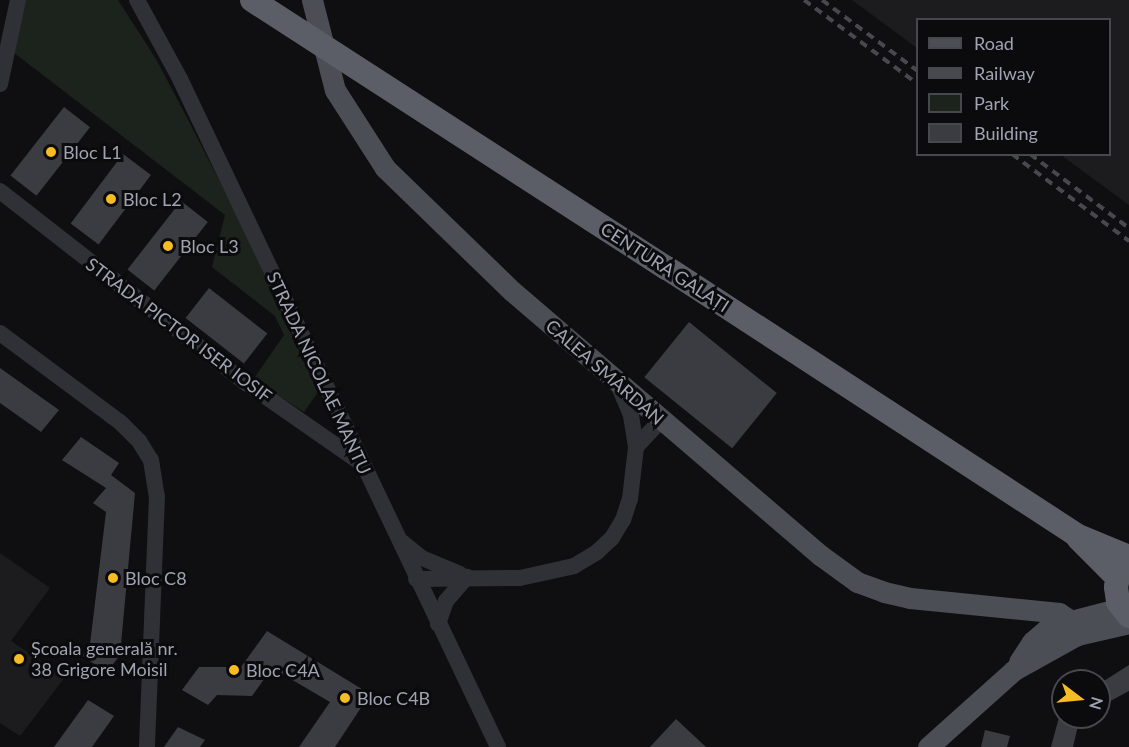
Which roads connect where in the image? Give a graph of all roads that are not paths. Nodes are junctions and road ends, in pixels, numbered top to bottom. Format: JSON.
{"nodes":[{"id":1,"x":18,"y":0,"type":"edge"},
{"id":2,"x":137,"y":0,"type":"edge"},
{"id":3,"x":252,"y":0,"type":"edge"},
{"id":4,"x":312,"y":0,"type":"edge"},
{"id":5,"x":2,"y":65,"type":"edge"},
{"id":6,"x":0,"y":84,"type":"edge"},
{"id":7,"x":0,"y":191,"type":"edge"},
{"id":8,"x":0,"y":333,"type":"edge"},
{"id":9,"x":617,"y":383,"type":"junction"},
{"id":10,"x":660,"y":421,"type":"junction"},
{"id":11,"x":636,"y":447,"type":"junction"},
{"id":12,"x":362,"y":464,"type":"junction"},
{"id":13,"x":396,"y":535,"type":"junction"},
{"id":14,"x":1126,"y":566,"type":"edge"},
{"id":15,"x":466,"y":577,"type":"junction"},
{"id":16,"x":417,"y":579,"type":"junction"},
{"id":17,"x":1011,"y":609,"type":"junction"},
{"id":18,"x":1126,"y":616,"type":"edge"},
{"id":19,"x":438,"y":624,"type":"junction"},
{"id":20,"x":1075,"y":626,"type":"junction"},
{"id":21,"x":1040,"y":646,"type":"junction"},
{"id":22,"x":147,"y":747,"type":"edge"},
{"id":23,"x":498,"y":747,"type":"edge"},
{"id":24,"x":928,"y":747,"type":"edge"}],
"edges":[{"from":1,"to":5,"type":"street"},
{"from":2,"to":12,"type":"street","name":"STRADA NICOLAE MANTU"},
{"from":3,"to":14,"type":"highway","name":"CENTURA GALAȚI","bridge":true},
{"from":4,"to":9,"type":"main road","name":"CALEA SMÂRDAN"},
{"from":5,"to":6,"type":"street"},
{"from":7,"to":12,"type":"street","name":"STRADA PICTOR ISER IOSIF"},
{"from":8,"to":22,"type":"street"},
{"from":9,"to":10,"type":"main road","name":"CALEA SMÂRDAN"},
{"from":9,"to":11,"type":"street"},
{"from":10,"to":11,"type":"street"},
{"from":10,"to":17,"type":"main road","name":"CALEA SMÂRDAN"},
{"from":11,"to":15,"type":"street"},
{"from":12,"to":13,"type":"street","name":"STRADA NICOLAE MANTU"},
{"from":13,"to":15,"type":"street"},
{"from":13,"to":16,"type":"street","name":"STRADA NICOLAE MANTU"},
{"from":14,"to":18,"type":"highway"},
{"from":15,"to":16,"type":"street"},
{"from":15,"to":19,"type":"street"},
{"from":16,"to":19,"type":"street","name":"STRADA NICOLAE MANTU"},
{"from":17,"to":20,"type":"main road","name":"CALEA SMÂRDAN"},
{"from":17,"to":21,"type":"main road"},
{"from":18,"to":20,"type":"main road"},
{"from":19,"to":23,"type":"street","name":"STRADA NICOLAE MANTU"},
{"from":20,"to":21,"type":"main road"},
{"from":21,"to":24,"type":"main road"}]}
